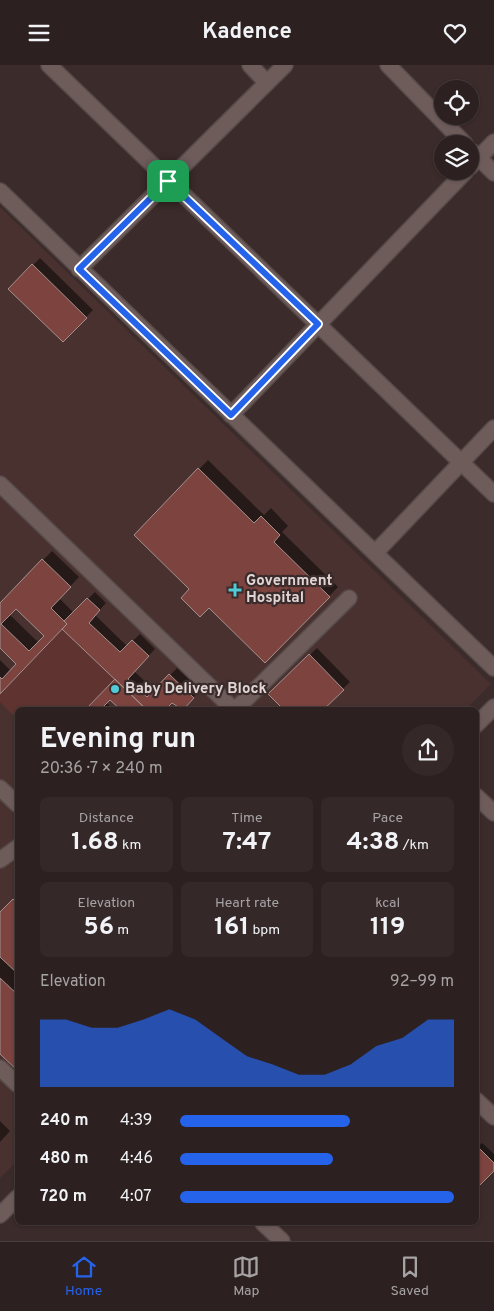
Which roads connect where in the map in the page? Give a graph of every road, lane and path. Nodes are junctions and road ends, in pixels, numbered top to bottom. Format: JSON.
{"nodes":[{"id":1,"x":49,"y":65,"type":"edge"},
{"id":2,"x":250,"y":65,"type":"edge"},
{"id":3,"x":285,"y":65,"type":"edge"},
{"id":4,"x":388,"y":65,"type":"edge"},
{"id":5,"x":267,"y":83,"type":"junction"},
{"id":6,"x":456,"y":135,"type":"edge"},
{"id":7,"x":494,"y":142,"type":"edge"},
{"id":8,"x":479,"y":153,"type":"edge"},
{"id":9,"x":479,"y":162,"type":"edge"},
{"id":10,"x":494,"y":173,"type":"edge"},
{"id":11,"x":457,"y":180,"type":"edge"},
{"id":12,"x":168,"y":181,"type":"junction"},
{"id":13,"x":0,"y":191,"type":"edge"},
{"id":14,"x":79,"y":269,"type":"junction"},
{"id":15,"x":318,"y":324,"type":"junction"},
{"id":16,"x":231,"y":415,"type":"junction"},
{"id":17,"x":494,"y":428,"type":"edge"},
{"id":18,"x":461,"y":462,"type":"junction"},
{"id":19,"x":0,"y":484,"type":"edge"},
{"id":20,"x":494,"y":494,"type":"edge"},
{"id":21,"x":375,"y":553,"type":"junction"},
{"id":22,"x":349,"y":598,"type":"dead end"},
{"id":23,"x":494,"y":668,"type":"edge"},
{"id":24,"x":231,"y":707,"type":"edge"},
{"id":25,"x":237,"y":707,"type":"edge"},
{"id":26,"x":494,"y":707,"type":"edge"},
{"id":27,"x":479,"y":722,"type":"edge"},
{"id":28,"x":0,"y":788,"type":"edge"},
{"id":29,"x":479,"y":799,"type":"edge"},
{"id":30,"x":15,"y":802,"type":"edge"},
{"id":31,"x":494,"y":813,"type":"edge"},
{"id":32,"x":15,"y":849,"type":"edge"},
{"id":33,"x":0,"y":859,"type":"edge"},
{"id":34,"x":0,"y":1068,"type":"edge"},
{"id":35,"x":15,"y":1082,"type":"edge"},
{"id":36,"x":479,"y":1103,"type":"edge"},
{"id":37,"x":494,"y":1117,"type":"edge"},
{"id":38,"x":15,"y":1200,"type":"edge"},
{"id":39,"x":0,"y":1215,"type":"edge"},
{"id":40,"x":266,"y":1225,"type":"edge"},
{"id":41,"x":282,"y":1241,"type":"edge"}],
"edges":[{"from":1,"to":12,"type":"street"},
{"from":2,"to":5,"type":"street"},
{"from":3,"to":5,"type":"street"},
{"from":4,"to":6,"type":"street"},
{"from":5,"to":12,"type":"street"},
{"from":7,"to":8,"type":"street"},
{"from":9,"to":10,"type":"street"},
{"from":11,"to":15,"type":"street"},
{"from":12,"to":14,"type":"street"},
{"from":12,"to":15,"type":"street"},
{"from":13,"to":14,"type":"street"},
{"from":14,"to":16,"type":"street"},
{"from":15,"to":16,"type":"street"},
{"from":15,"to":18,"type":"street"},
{"from":16,"to":21,"type":"street"},
{"from":17,"to":18,"type":"street"},
{"from":18,"to":20,"type":"street"},
{"from":18,"to":21,"type":"street"},
{"from":19,"to":24,"type":"street"},
{"from":21,"to":23,"type":"street"},
{"from":22,"to":25,"type":"street"},
{"from":26,"to":27,"type":"street"},
{"from":28,"to":30,"type":"street"},
{"from":29,"to":31,"type":"street"},
{"from":32,"to":33,"type":"street"},
{"from":34,"to":35,"type":"street"},
{"from":36,"to":37,"type":"street"},
{"from":38,"to":39,"type":"street"},
{"from":40,"to":41,"type":"street"}]}
